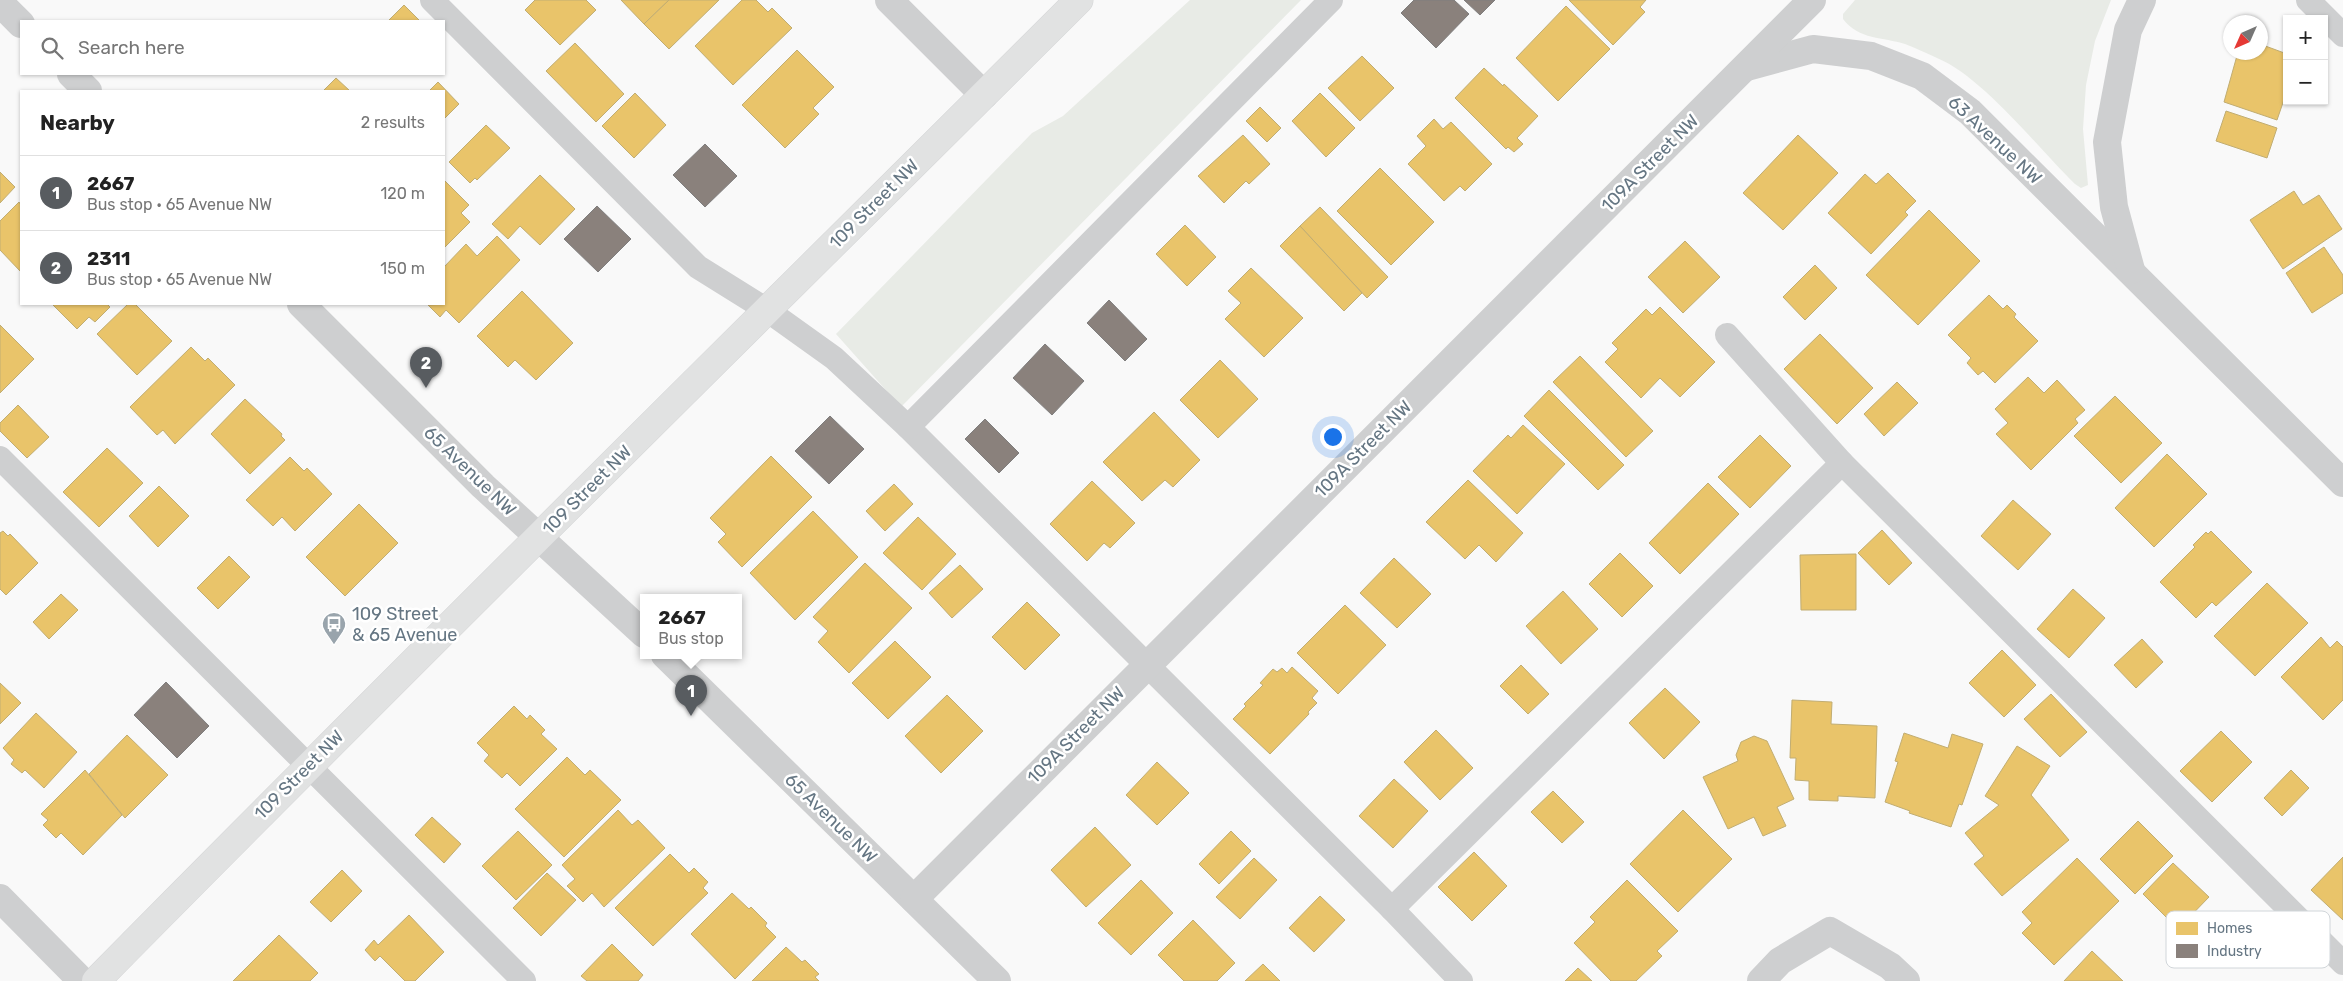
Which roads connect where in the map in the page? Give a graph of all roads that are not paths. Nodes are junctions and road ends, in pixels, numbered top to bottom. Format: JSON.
{"nodes":[{"id":1,"x":432,"y":0,"type":"edge"},
{"id":2,"x":889,"y":0,"type":"edge"},
{"id":3,"x":1079,"y":0,"type":"edge"},
{"id":4,"x":1331,"y":0,"type":"edge"},
{"id":5,"x":1812,"y":0,"type":"edge"},
{"id":6,"x":2142,"y":0,"type":"edge"},
{"id":7,"x":2308,"y":0,"type":"edge"},
{"id":8,"x":0,"y":3,"type":"edge"},
{"id":9,"x":20,"y":23,"type":"edge"},
{"id":10,"x":2343,"y":35,"type":"edge"},
{"id":11,"x":1746,"y":68,"type":"junction"},
{"id":12,"x":72,"y":75,"type":"edge"},
{"id":13,"x":87,"y":90,"type":"edge"},
{"id":14,"x":984,"y":95,"type":"junction"},
{"id":15,"x":2132,"y":272,"type":"junction"},
{"id":16,"x":302,"y":305,"type":"edge"},
{"id":17,"x":767,"y":310,"type":"junction"},
{"id":18,"x":1727,"y":335,"type":"dead end"},
{"id":19,"x":908,"y":428,"type":"junction"},
{"id":20,"x":0,"y":458,"type":"edge"},
{"id":21,"x":1842,"y":462,"type":"junction"},
{"id":22,"x":2343,"y":483,"type":"edge"},
{"id":23,"x":540,"y":537,"type":"junction"},
{"id":24,"x":640,"y":630,"type":"edge"},
{"id":25,"x":669,"y":659,"type":"edge"},
{"id":26,"x":1146,"y":664,"type":"junction"},
{"id":27,"x":308,"y":765,"type":"junction"},
{"id":28,"x":0,"y":898,"type":"edge"},
{"id":29,"x":914,"y":899,"type":"junction"},
{"id":30,"x":1392,"y":909,"type":"junction"},
{"id":31,"x":2291,"y":911,"type":"edge"},
{"id":32,"x":2330,"y":950,"type":"edge"},
{"id":33,"x":2343,"y":963,"type":"edge"},
{"id":34,"x":82,"y":981,"type":"edge"},
{"id":35,"x":96,"y":981,"type":"edge"},
{"id":36,"x":524,"y":981,"type":"edge"},
{"id":37,"x":997,"y":981,"type":"edge"},
{"id":38,"x":1461,"y":981,"type":"edge"},
{"id":39,"x":1761,"y":981,"type":"edge"},
{"id":40,"x":1906,"y":981,"type":"edge"}],
"edges":[{"from":1,"to":17,"type":"lane"},
{"from":2,"to":14,"type":"street"},
{"from":3,"to":14,"type":"main road","name":"109 Street NW"},
{"from":4,"to":19,"type":"lane"},
{"from":5,"to":11,"type":"street","name":"109A Street NW"},
{"from":6,"to":15,"type":"street","name":"63 Avenue NW"},
{"from":7,"to":10,"type":"lane"},
{"from":8,"to":9,"type":"street"},
{"from":11,"to":15,"type":"street","name":"63 Avenue NW"},
{"from":11,"to":26,"type":"street","name":"109A Street NW"},
{"from":12,"to":13,"type":"street"},
{"from":14,"to":17,"type":"main road","name":"109 Street NW"},
{"from":15,"to":22,"type":"street","name":"63 Avenue NW"},
{"from":16,"to":23,"type":"street","name":"65 Avenue NW"},
{"from":17,"to":19,"type":"lane"},
{"from":17,"to":23,"type":"main road","name":"109 Street NW"},
{"from":18,"to":21,"type":"lane"},
{"from":19,"to":26,"type":"lane"},
{"from":20,"to":27,"type":"lane"},
{"from":21,"to":30,"type":"lane"},
{"from":21,"to":31,"type":"lane"},
{"from":23,"to":24,"type":"street","name":"65 Avenue NW"},
{"from":23,"to":27,"type":"main road","name":"109 Street NW"},
{"from":25,"to":29,"type":"street","name":"65 Avenue NW"},
{"from":26,"to":29,"type":"street","name":"109A Street NW"},
{"from":26,"to":30,"type":"lane"},
{"from":27,"to":35,"type":"main road","name":"109 Street NW"},
{"from":27,"to":36,"type":"lane"},
{"from":28,"to":34,"type":"street"},
{"from":29,"to":37,"type":"street","name":"65 Avenue NW"},
{"from":30,"to":38,"type":"lane"},
{"from":32,"to":33,"type":"lane"},
{"from":39,"to":40,"type":"street"}]}
